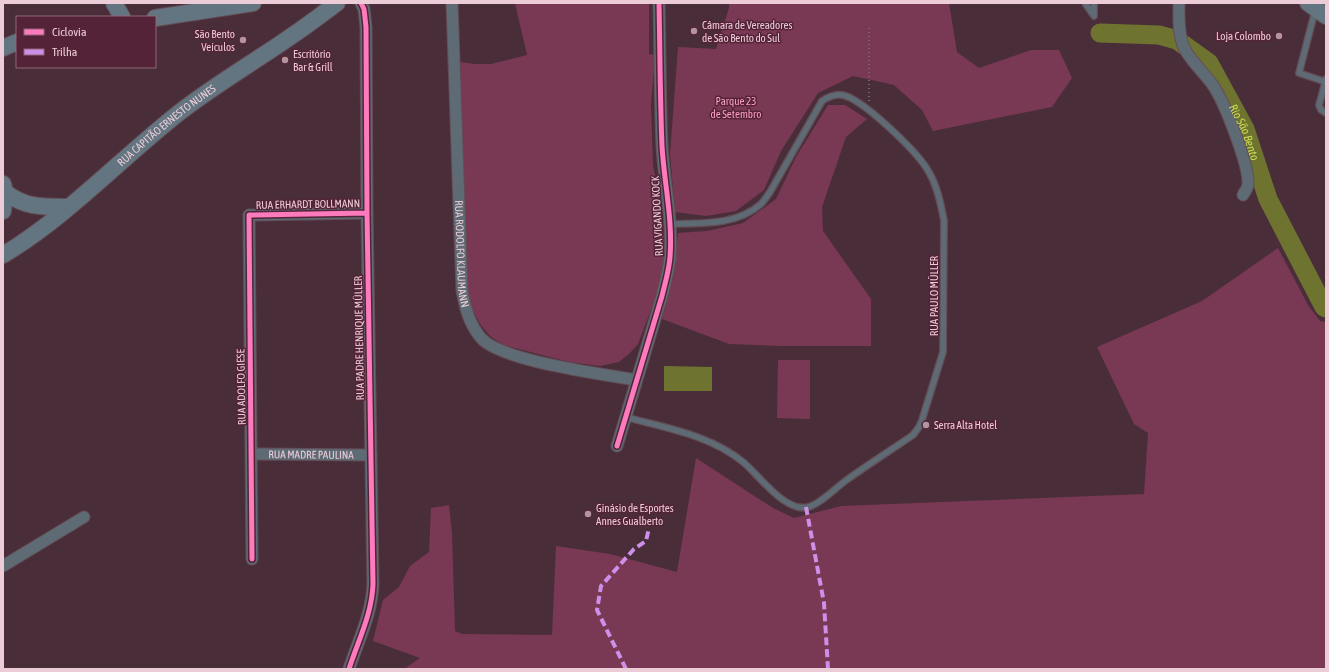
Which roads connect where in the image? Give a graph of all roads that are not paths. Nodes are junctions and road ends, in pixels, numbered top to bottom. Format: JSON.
{"nodes":[{"id":1,"x":114,"y":3,"type":"edge"},
{"id":2,"x":253,"y":3,"type":"edge"},
{"id":3,"x":337,"y":3,"type":"edge"},
{"id":4,"x":361,"y":3,"type":"edge"},
{"id":5,"x":452,"y":3,"type":"edge"},
{"id":6,"x":659,"y":3,"type":"edge"},
{"id":7,"x":1085,"y":3,"type":"edge"},
{"id":8,"x":1094,"y":3,"type":"edge"},
{"id":9,"x":1179,"y":3,"type":"edge"},
{"id":10,"x":322,"y":9,"type":"edge"},
{"id":11,"x":1319,"y":9,"type":"edge"},
{"id":12,"x":121,"y":16,"type":"edge"},
{"id":13,"x":156,"y":18,"type":"edge"},
{"id":14,"x":1326,"y":81,"type":"edge"},
{"id":15,"x":1326,"y":113,"type":"edge"},
{"id":16,"x":4,"y":188,"type":"edge"},
{"id":17,"x":1243,"y":195,"type":"dead end"},
{"id":18,"x":68,"y":207,"type":"junction"},
{"id":19,"x":3,"y":210,"type":"edge"},
{"id":20,"x":367,"y":213,"type":"junction"},
{"id":21,"x":249,"y":215,"type":"joint"},
{"id":22,"x":670,"y":224,"type":"junction"},
{"id":23,"x":3,"y":255,"type":"edge"},
{"id":24,"x":636,"y":380,"type":"junction"},
{"id":25,"x":625,"y":417,"type":"junction"},
{"id":26,"x":617,"y":446,"type":"dead end"},
{"id":27,"x":252,"y":454,"type":"junction"},
{"id":28,"x":371,"y":455,"type":"junction"},
{"id":29,"x":84,"y":517,"type":"dead end"},
{"id":30,"x":252,"y":559,"type":"dead end"},
{"id":31,"x":3,"y":566,"type":"edge"},
{"id":32,"x":349,"y":669,"type":"edge"}],
"edges":[{"from":1,"to":12,"type":"main road"},
{"from":2,"to":13,"type":"main road"},
{"from":3,"to":10,"type":"main road","name":"RUA CAPITÃO ERNESTO NUNES"},
{"from":4,"to":20,"type":"street","name":"RUA PADRE HENRIQUE MÜLLER"},
{"from":5,"to":24,"type":"street","name":"RUA RODOLFO KLAUMANN"},
{"from":6,"to":22,"type":"street","name":"RUA VIGANDO KOCK"},
{"from":7,"to":8,"type":"lane"},
{"from":9,"to":17,"type":"street"},
{"from":10,"to":18,"type":"main road","name":"RUA CAPITÃO ERNESTO NUNES"},
{"from":11,"to":14,"type":"lane"},
{"from":14,"to":15,"type":"lane"},
{"from":16,"to":18,"type":"main road"},
{"from":16,"to":19,"type":"main road"},
{"from":18,"to":23,"type":"main road","name":"RUA CAPITÃO ERNESTO NUNES"},
{"from":20,"to":21,"type":"street","name":"RUA ERHARDT BOLLMANN"},
{"from":20,"to":28,"type":"street","name":"RUA PADRE HENRIQUE MÜLLER"},
{"from":21,"to":27,"type":"street","name":"RUA ADOLFO GIESE"},
{"from":22,"to":24,"type":"street","name":"RUA VIGANDO KOCK"},
{"from":22,"to":25,"type":"lane","name":"RUA PAULO MÜLLER"},
{"from":24,"to":25,"type":"street","name":"RUA VIGANDO KOCK"},
{"from":25,"to":26,"type":"street","name":"RUA VIGANDO KOCK"},
{"from":27,"to":28,"type":"street","name":"RUA MADRE PAULINA"},
{"from":27,"to":30,"type":"street","name":"RUA ADOLFO GIESE"},
{"from":28,"to":32,"type":"street","name":"RUA PADRE HENRIQUE MÜLLER"},
{"from":29,"to":31,"type":"street"}]}
